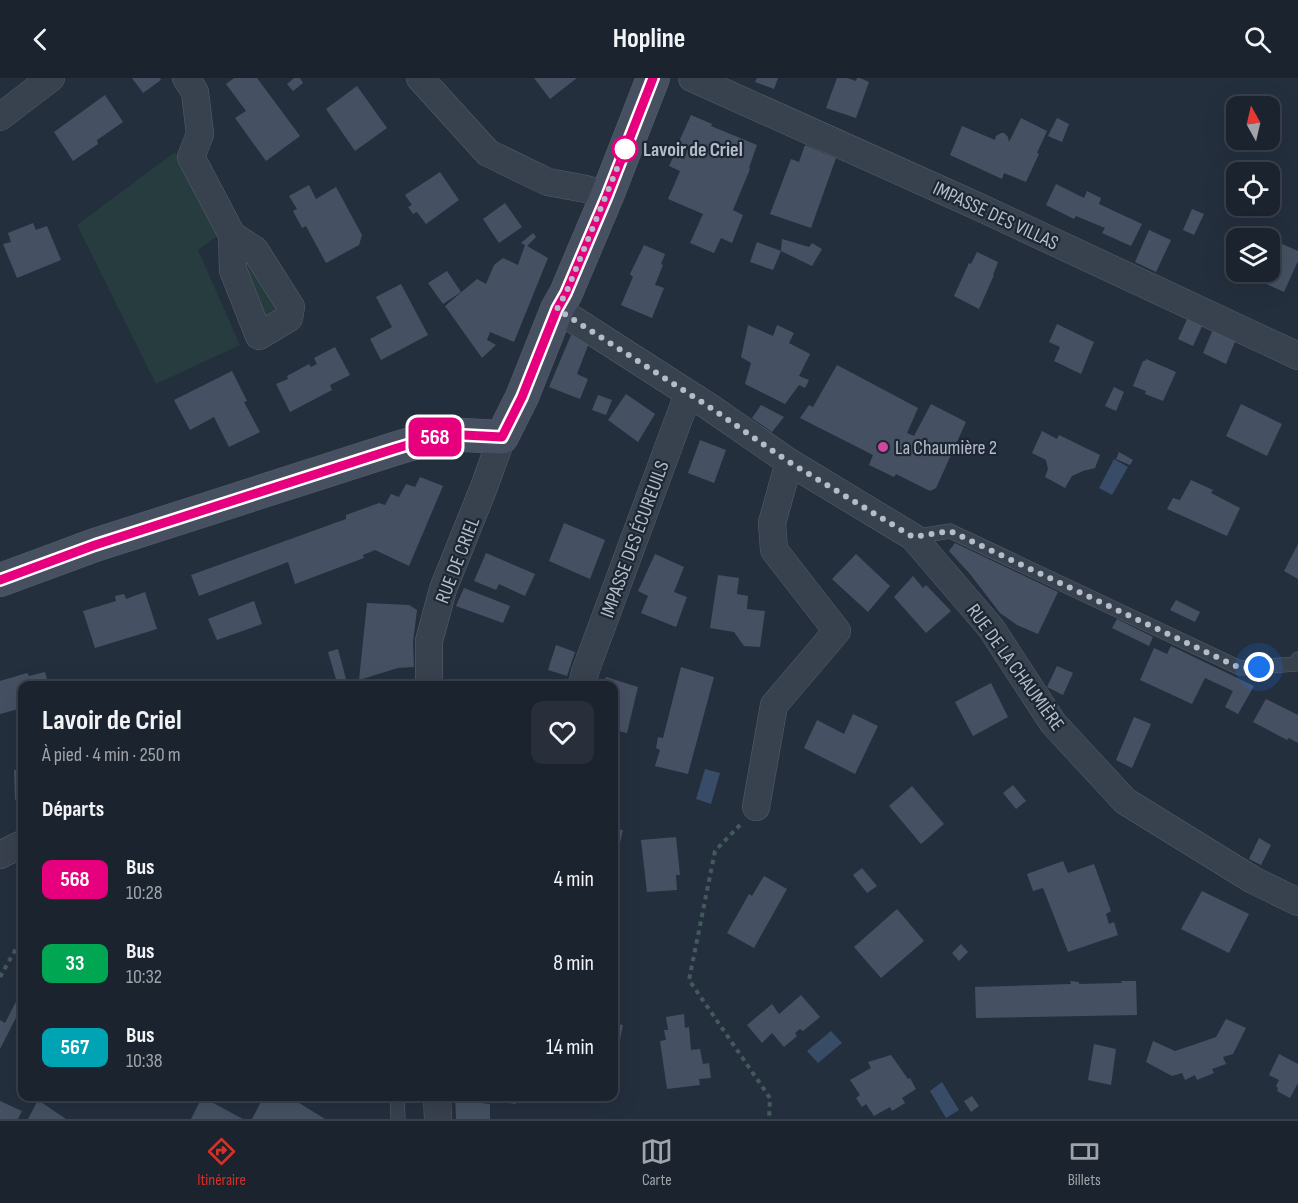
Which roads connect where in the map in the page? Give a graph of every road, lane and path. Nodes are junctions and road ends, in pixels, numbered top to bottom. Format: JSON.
{"nodes":[{"id":1,"x":51,"y":78,"type":"edge"},
{"id":2,"x":186,"y":78,"type":"edge"},
{"id":3,"x":420,"y":78,"type":"edge"},
{"id":4,"x":653,"y":78,"type":"edge"},
{"id":5,"x":692,"y":78,"type":"edge"},
{"id":6,"x":0,"y":117,"type":"edge"},
{"id":7,"x":607,"y":196,"type":"junction"},
{"id":8,"x":232,"y":235,"type":"dead end"},
{"id":9,"x":557,"y":309,"type":"junction"},
{"id":10,"x":1298,"y":356,"type":"edge"},
{"id":11,"x":688,"y":394,"type":"junction"},
{"id":12,"x":502,"y":437,"type":"junction"},
{"id":13,"x":789,"y":462,"type":"junction"},
{"id":14,"x":913,"y":537,"type":"junction"},
{"id":15,"x":0,"y":580,"type":"edge"},
{"id":16,"x":1298,"y":659,"type":"edge"},
{"id":17,"x":429,"y":681,"type":"edge"},
{"id":18,"x":583,"y":681,"type":"edge"},
{"id":19,"x":756,"y":807,"type":"joint"},
{"id":20,"x":18,"y":846,"type":"edge"},
{"id":21,"x":0,"y":855,"type":"edge"},
{"id":22,"x":1298,"y":902,"type":"edge"},
{"id":23,"x":18,"y":945,"type":"edge"},
{"id":24,"x":0,"y":977,"type":"edge"},
{"id":25,"x":397,"y":1101,"type":"edge"},
{"id":26,"x":438,"y":1101,"type":"edge"},
{"id":27,"x":398,"y":1119,"type":"edge"},
{"id":28,"x":438,"y":1119,"type":"edge"},
{"id":29,"x":769,"y":1119,"type":"edge"}],
"edges":[{"from":1,"to":6,"type":"street"},
{"from":2,"to":8,"type":"street"},
{"from":3,"to":7,"type":"street"},
{"from":4,"to":7,"type":"street"},
{"from":5,"to":10,"type":"street","name":"IMPASSE DES VILLAS"},
{"from":7,"to":9,"type":"street"},
{"from":9,"to":11,"type":"street","name":"RUE DE LA CHAUMIÈRE"},
{"from":9,"to":12,"type":"street"},
{"from":11,"to":13,"type":"street","name":"RUE DE LA CHAUMIÈRE"},
{"from":11,"to":18,"type":"street","name":"IMPASSE DES ÉCUREUILS"},
{"from":12,"to":15,"type":"street"},
{"from":12,"to":17,"type":"street","name":"RUE DE CRIEL"},
{"from":13,"to":14,"type":"street","name":"RUE DE LA CHAUMIÈRE"},
{"from":13,"to":19,"type":"street"},
{"from":14,"to":16,"type":"lane"},
{"from":14,"to":22,"type":"street","name":"RUE DE LA CHAUMIÈRE"},
{"from":19,"to":29,"type":"path"},
{"from":20,"to":21,"type":"street"},
{"from":23,"to":24,"type":"path"},
{"from":25,"to":27,"type":"lane"},
{"from":26,"to":28,"type":"street"}]}
